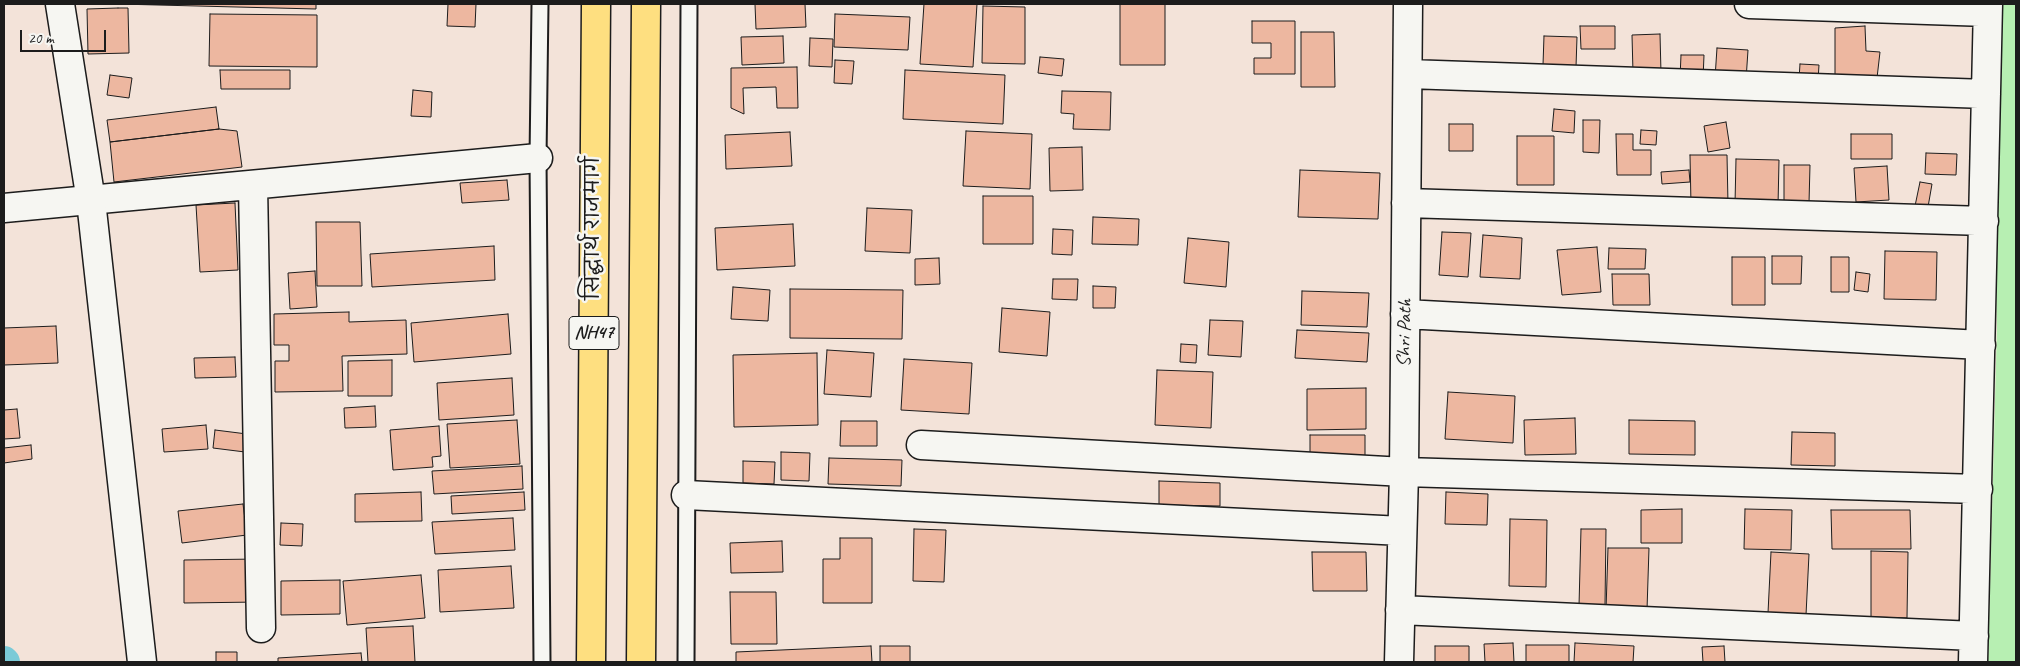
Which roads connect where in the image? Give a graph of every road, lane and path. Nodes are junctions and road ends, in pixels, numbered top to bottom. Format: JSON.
{"nodes":[{"id":1,"x":60,"y":4,"type":"edge"},
{"id":2,"x":540,"y":4,"type":"edge"},
{"id":3,"x":596,"y":4,"type":"edge"},
{"id":4,"x":646,"y":4,"type":"edge"},
{"id":5,"x":689,"y":4,"type":"edge"},
{"id":6,"x":1408,"y":4,"type":"edge"},
{"id":7,"x":1749,"y":4,"type":"edge"},
{"id":8,"x":1988,"y":8,"type":"edge"},
{"id":9,"x":1408,"y":74,"type":"junction"},
{"id":10,"x":1986,"y":94,"type":"junction"},
{"id":11,"x":538,"y":158,"type":"junction"},
{"id":12,"x":253,"y":185,"type":"junction"},
{"id":13,"x":91,"y":201,"type":"junction"},
{"id":14,"x":1406,"y":203,"type":"junction"},
{"id":15,"x":4,"y":208,"type":"edge"},
{"id":16,"x":1984,"y":221,"type":"junction"},
{"id":17,"x":1406,"y":314,"type":"junction"},
{"id":18,"x":1981,"y":344,"type":"junction"},
{"id":19,"x":921,"y":445,"type":"dead end"},
{"id":20,"x":1404,"y":472,"type":"junction"},
{"id":21,"x":1978,"y":489,"type":"junction"},
{"id":22,"x":686,"y":495,"type":"junction"},
{"id":23,"x":1402,"y":531,"type":"junction"},
{"id":24,"x":1400,"y":610,"type":"junction"},
{"id":25,"x":261,"y":628,"type":"dead end"},
{"id":26,"x":1974,"y":649,"type":"edge"},
{"id":27,"x":142,"y":662,"type":"edge"},
{"id":28,"x":542,"y":662,"type":"edge"},
{"id":29,"x":591,"y":662,"type":"edge"},
{"id":30,"x":642,"y":662,"type":"edge"},
{"id":31,"x":686,"y":662,"type":"edge"},
{"id":32,"x":1399,"y":662,"type":"edge"}],
"edges":[{"from":1,"to":13,"type":"street"},
{"from":2,"to":11,"type":"lane"},
{"from":3,"to":29,"type":"highway","name":"सिद्धार्थ राजमार्ग","number":"NH47"},
{"from":4,"to":30,"type":"highway","number":"NH47"},
{"from":5,"to":22,"type":"lane"},
{"from":6,"to":9,"type":"street","name":"Shri Path"},
{"from":7,"to":8,"type":"street"},
{"from":8,"to":10,"type":"street"},
{"from":9,"to":10,"type":"street"},
{"from":9,"to":14,"type":"street","name":"Shri Path"},
{"from":10,"to":16,"type":"street"},
{"from":11,"to":12,"type":"street"},
{"from":11,"to":28,"type":"lane"},
{"from":12,"to":13,"type":"street"},
{"from":12,"to":25,"type":"street"},
{"from":13,"to":15,"type":"street"},
{"from":13,"to":27,"type":"street"},
{"from":14,"to":16,"type":"street"},
{"from":14,"to":17,"type":"street","name":"Shri Path"},
{"from":16,"to":18,"type":"street"},
{"from":17,"to":18,"type":"street"},
{"from":17,"to":20,"type":"street","name":"Shri Path"},
{"from":18,"to":21,"type":"street"},
{"from":19,"to":20,"type":"street"},
{"from":20,"to":21,"type":"street"},
{"from":20,"to":23,"type":"street","name":"Shri Path"},
{"from":21,"to":26,"type":"street"},
{"from":22,"to":23,"type":"street"},
{"from":22,"to":31,"type":"lane"},
{"from":23,"to":24,"type":"street","name":"Shri Path"},
{"from":24,"to":26,"type":"street"},
{"from":24,"to":32,"type":"street","name":"Shri Path"}]}
